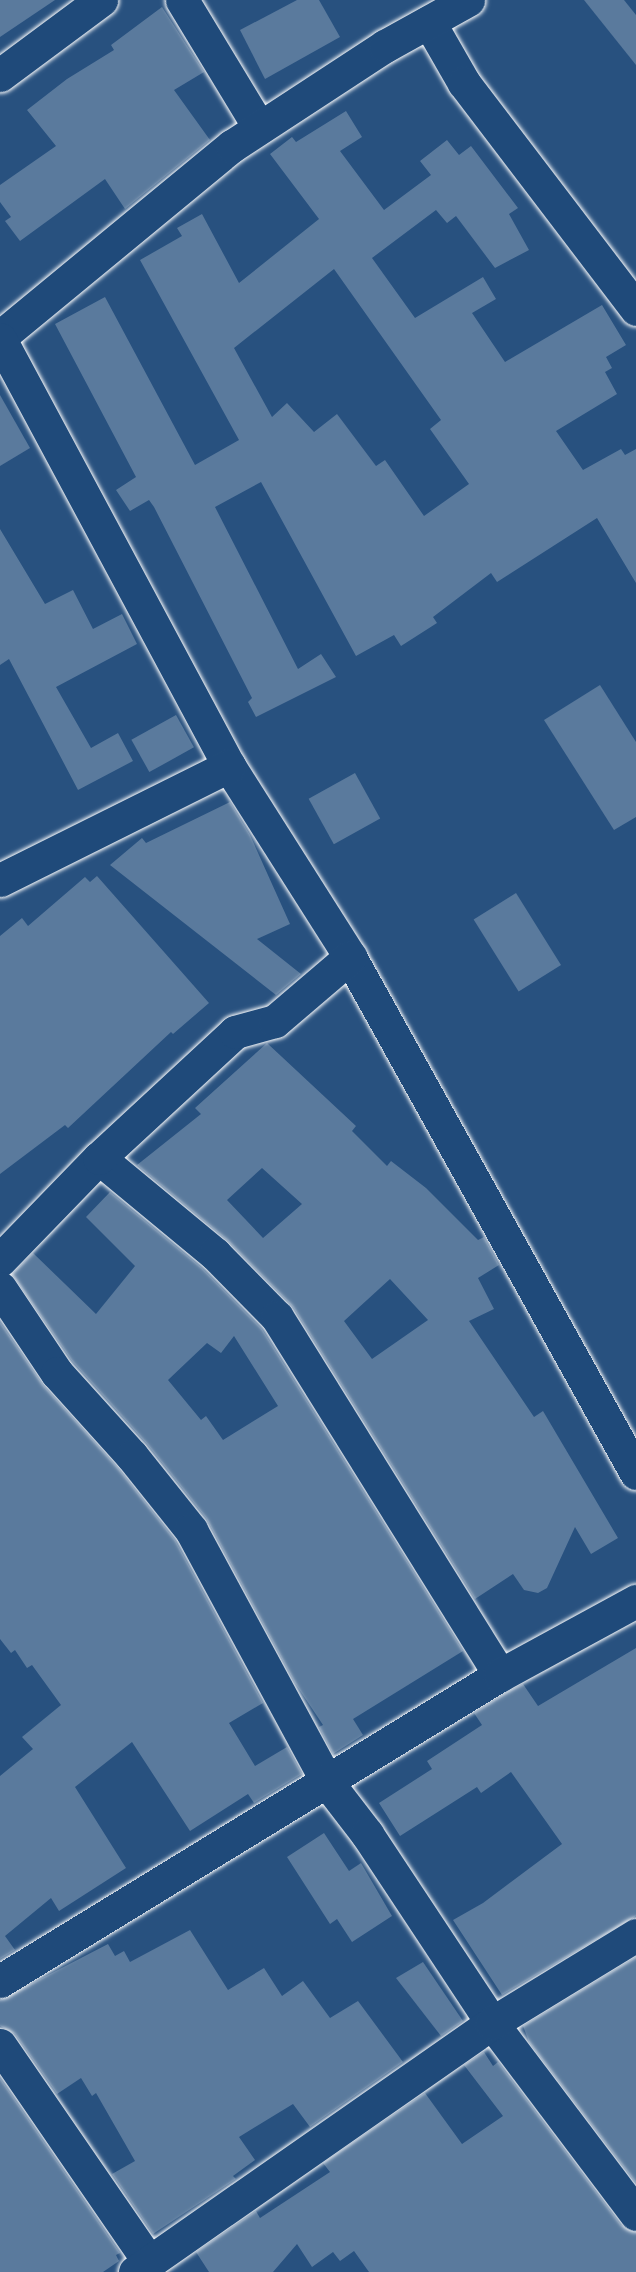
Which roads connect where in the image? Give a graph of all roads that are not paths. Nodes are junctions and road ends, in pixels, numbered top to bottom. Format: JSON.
{"nodes":[{"id":1,"x":101,"y":0,"type":"edge"},
{"id":2,"x":182,"y":0,"type":"edge"},
{"id":3,"x":468,"y":0,"type":"edge"},
{"id":4,"x":429,"y":22,"type":"junction"},
{"id":5,"x":0,"y":75,"type":"edge"},
{"id":6,"x":259,"y":127,"type":"junction"},
{"id":7,"x":636,"y":309,"type":"edge"},
{"id":8,"x":0,"y":338,"type":"edge"},
{"id":9,"x":229,"y":766,"type":"junction"},
{"id":10,"x":0,"y":880,"type":"edge"},
{"id":11,"x":350,"y":957,"type":"junction"},
{"id":12,"x":99,"y":1158,"type":"junction"},
{"id":13,"x":0,"y":1260,"type":"edge"},
{"id":14,"x":0,"y":1288,"type":"edge"},
{"id":15,"x":636,"y":1473,"type":"edge"},
{"id":16,"x":636,"y":1601,"type":"edge"},
{"id":17,"x":500,"y":1675,"type":"junction"},
{"id":18,"x":327,"y":1782,"type":"junction"},
{"id":19,"x":636,"y":1935,"type":"edge"},
{"id":20,"x":0,"y":1981,"type":"edge"},
{"id":21,"x":492,"y":2023,"type":"junction"},
{"id":22,"x":0,"y":2045,"type":"edge"},
{"id":23,"x":636,"y":2214,"type":"edge"},
{"id":24,"x":143,"y":2267,"type":"edge"}],
"edges":[{"from":1,"to":5,"type":"street"},
{"from":2,"to":6,"type":"street"},
{"from":3,"to":4,"type":"street"},
{"from":4,"to":6,"type":"street"},
{"from":4,"to":7,"type":"street"},
{"from":6,"to":8,"type":"street"},
{"from":8,"to":9,"type":"street"},
{"from":9,"to":10,"type":"street"},
{"from":9,"to":11,"type":"street"},
{"from":11,"to":12,"type":"street"},
{"from":11,"to":15,"type":"street"},
{"from":12,"to":13,"type":"street"},
{"from":12,"to":17,"type":"street"},
{"from":14,"to":18,"type":"street"},
{"from":16,"to":17,"type":"street"},
{"from":17,"to":18,"type":"street"},
{"from":18,"to":20,"type":"street"},
{"from":18,"to":21,"type":"street"},
{"from":19,"to":21,"type":"street"},
{"from":21,"to":23,"type":"street"},
{"from":21,"to":24,"type":"street"},
{"from":22,"to":24,"type":"street"}]}
